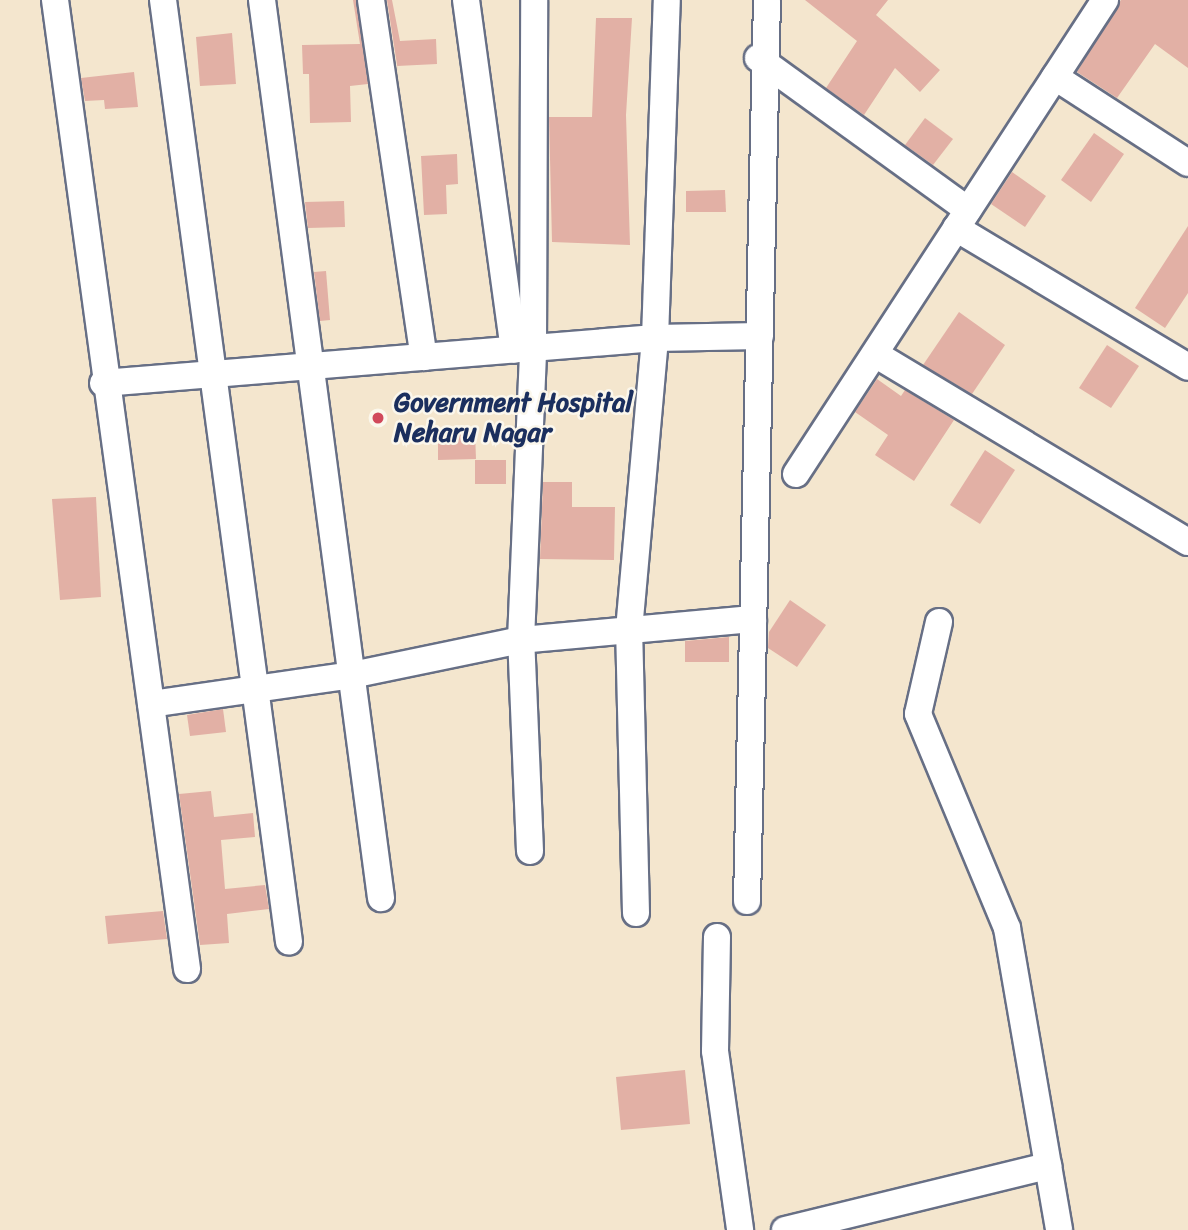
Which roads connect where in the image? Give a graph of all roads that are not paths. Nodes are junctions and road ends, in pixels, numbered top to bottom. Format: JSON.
{"nodes":[{"id":1,"x":55,"y":0,"type":"edge"},
{"id":2,"x":163,"y":0,"type":"edge"},
{"id":3,"x":261,"y":0,"type":"edge"},
{"id":4,"x":371,"y":0,"type":"edge"},
{"id":5,"x":466,"y":0,"type":"edge"},
{"id":6,"x":534,"y":0,"type":"edge"},
{"id":7,"x":667,"y":0,"type":"edge"},
{"id":8,"x":767,"y":0,"type":"edge"},
{"id":9,"x":1105,"y":0,"type":"edge"},
{"id":10,"x":762,"y":61,"type":"junction"},
{"id":11,"x":1055,"y":77,"type":"junction"},
{"id":12,"x":1188,"y":163,"type":"edge"},
{"id":13,"x":962,"y":219,"type":"junction"},
{"id":14,"x":760,"y":335,"type":"junction"},
{"id":15,"x":655,"y":338,"type":"junction"},
{"id":16,"x":523,"y":349,"type":"junction"},
{"id":17,"x":875,"y":354,"type":"junction"},
{"id":18,"x":424,"y":357,"type":"junction"},
{"id":19,"x":310,"y":366,"type":"junction"},
{"id":20,"x":1188,"y":367,"type":"edge"},
{"id":21,"x":213,"y":374,"type":"junction"},
{"id":22,"x":105,"y":383,"type":"junction"},
{"id":23,"x":796,"y":474,"type":"dead end"},
{"id":24,"x":1188,"y":542,"type":"edge"},
{"id":25,"x":753,"y":619,"type":"junction"},
{"id":26,"x":939,"y":622,"type":"dead end"},
{"id":27,"x":629,"y":630,"type":"junction"},
{"id":28,"x":522,"y":640,"type":"junction"},
{"id":29,"x":352,"y":675,"type":"junction"},
{"id":30,"x":255,"y":689,"type":"junction"},
{"id":31,"x":151,"y":704,"type":"junction"},
{"id":32,"x":530,"y":851,"type":"dead end"},
{"id":33,"x":381,"y":898,"type":"dead end"},
{"id":34,"x":747,"y":901,"type":"dead end"},
{"id":35,"x":636,"y":913,"type":"dead end"},
{"id":36,"x":717,"y":937,"type":"dead end"},
{"id":37,"x":289,"y":942,"type":"dead end"},
{"id":38,"x":187,"y":969,"type":"dead end"},
{"id":39,"x":1048,"y":1166,"type":"junction"},
{"id":40,"x":740,"y":1230,"type":"edge"},
{"id":41,"x":785,"y":1230,"type":"edge"},
{"id":42,"x":1059,"y":1230,"type":"edge"}],
"edges":[{"from":1,"to":22,"type":"street"},
{"from":2,"to":21,"type":"street"},
{"from":3,"to":19,"type":"street"},
{"from":4,"to":18,"type":"street"},
{"from":5,"to":16,"type":"street"},
{"from":6,"to":16,"type":"street"},
{"from":7,"to":15,"type":"street"},
{"from":8,"to":10,"type":"street"},
{"from":9,"to":11,"type":"street"},
{"from":10,"to":13,"type":"street"},
{"from":10,"to":14,"type":"street"},
{"from":11,"to":12,"type":"street"},
{"from":11,"to":13,"type":"street"},
{"from":13,"to":17,"type":"street"},
{"from":13,"to":20,"type":"street"},
{"from":14,"to":15,"type":"street"},
{"from":14,"to":25,"type":"street"},
{"from":15,"to":16,"type":"street"},
{"from":15,"to":27,"type":"street"},
{"from":16,"to":18,"type":"street"},
{"from":16,"to":28,"type":"street"},
{"from":17,"to":23,"type":"street"},
{"from":17,"to":24,"type":"street"},
{"from":18,"to":19,"type":"street"},
{"from":19,"to":21,"type":"street"},
{"from":19,"to":29,"type":"street"},
{"from":21,"to":22,"type":"street"},
{"from":21,"to":30,"type":"street"},
{"from":22,"to":31,"type":"street"},
{"from":25,"to":27,"type":"street"},
{"from":25,"to":34,"type":"street"},
{"from":26,"to":39,"type":"street"},
{"from":27,"to":28,"type":"street"},
{"from":27,"to":35,"type":"street"},
{"from":28,"to":29,"type":"street"},
{"from":28,"to":32,"type":"street"},
{"from":29,"to":30,"type":"street"},
{"from":29,"to":33,"type":"street"},
{"from":30,"to":31,"type":"street"},
{"from":30,"to":37,"type":"street"},
{"from":31,"to":38,"type":"street"},
{"from":36,"to":40,"type":"street"},
{"from":39,"to":41,"type":"street"},
{"from":39,"to":42,"type":"street"}]}
